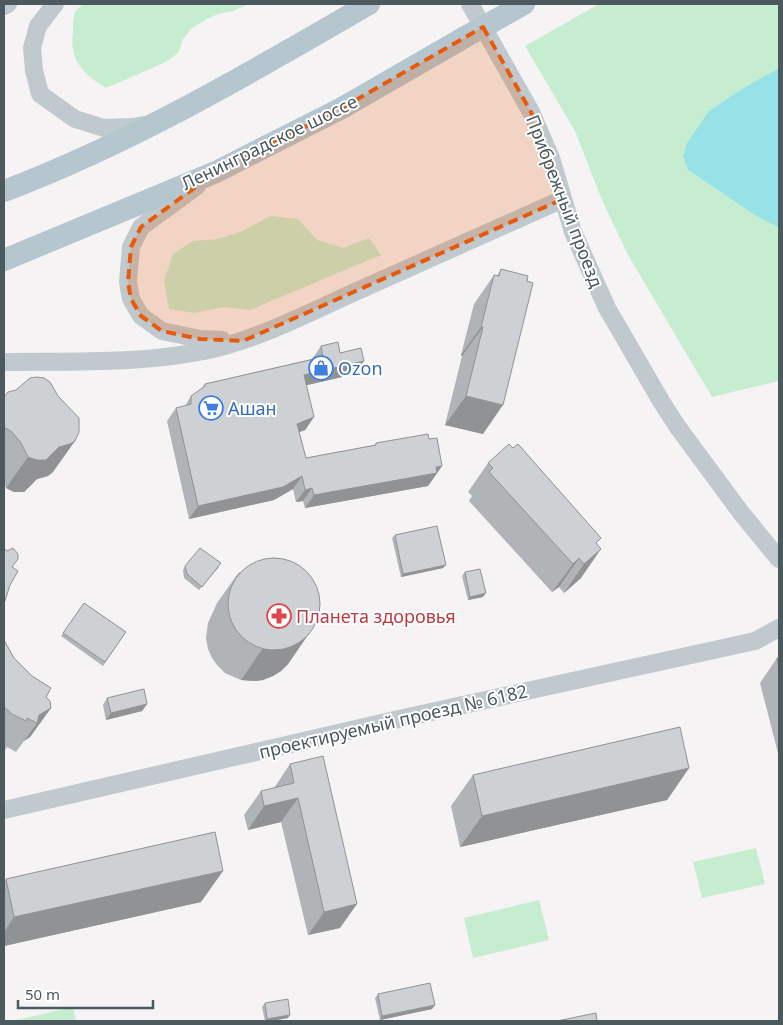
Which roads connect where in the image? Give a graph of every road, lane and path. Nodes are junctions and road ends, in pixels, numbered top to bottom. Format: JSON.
{"nodes":[{"id":1,"x":8,"y":4,"type":"edge"},
{"id":2,"x":55,"y":4,"type":"edge"},
{"id":3,"x":369,"y":4,"type":"edge"},
{"id":4,"x":470,"y":4,"type":"edge"},
{"id":5,"x":4,"y":6,"type":"edge"},
{"id":6,"x":516,"y":8,"type":"edge"},
{"id":7,"x":159,"y":122,"type":"junction"},
{"id":8,"x":216,"y":172,"type":"junction"},
{"id":9,"x":4,"y":191,"type":"edge"},
{"id":10,"x":563,"y":199,"type":"junction"},
{"id":11,"x":4,"y":260,"type":"edge"},
{"id":12,"x":243,"y":341,"type":"junction"},
{"id":13,"x":4,"y":362,"type":"edge"},
{"id":14,"x":779,"y":559,"type":"edge"},
{"id":15,"x":779,"y":628,"type":"edge"},
{"id":16,"x":4,"y":810,"type":"edge"}],
"edges":[{"from":1,"to":5,"type":"street"},
{"from":2,"to":7,"type":"street"},
{"from":3,"to":7,"type":"main road"},
{"from":4,"to":10,"type":"street","name":"Прибрежный проезд"},
{"from":6,"to":8,"type":"main road","name":"Ленинградское шоссе","bridge":true},
{"from":7,"to":9,"type":"main road"},
{"from":8,"to":11,"type":"main road","name":"Ленинградское шоссе"},
{"from":8,"to":12,"type":"street"},
{"from":10,"to":12,"type":"street"},
{"from":10,"to":14,"type":"street","name":"Прибрежный проезд"},
{"from":12,"to":13,"type":"street"},
{"from":15,"to":16,"type":"street","name":"проектируемый проезд № 6182"}]}
